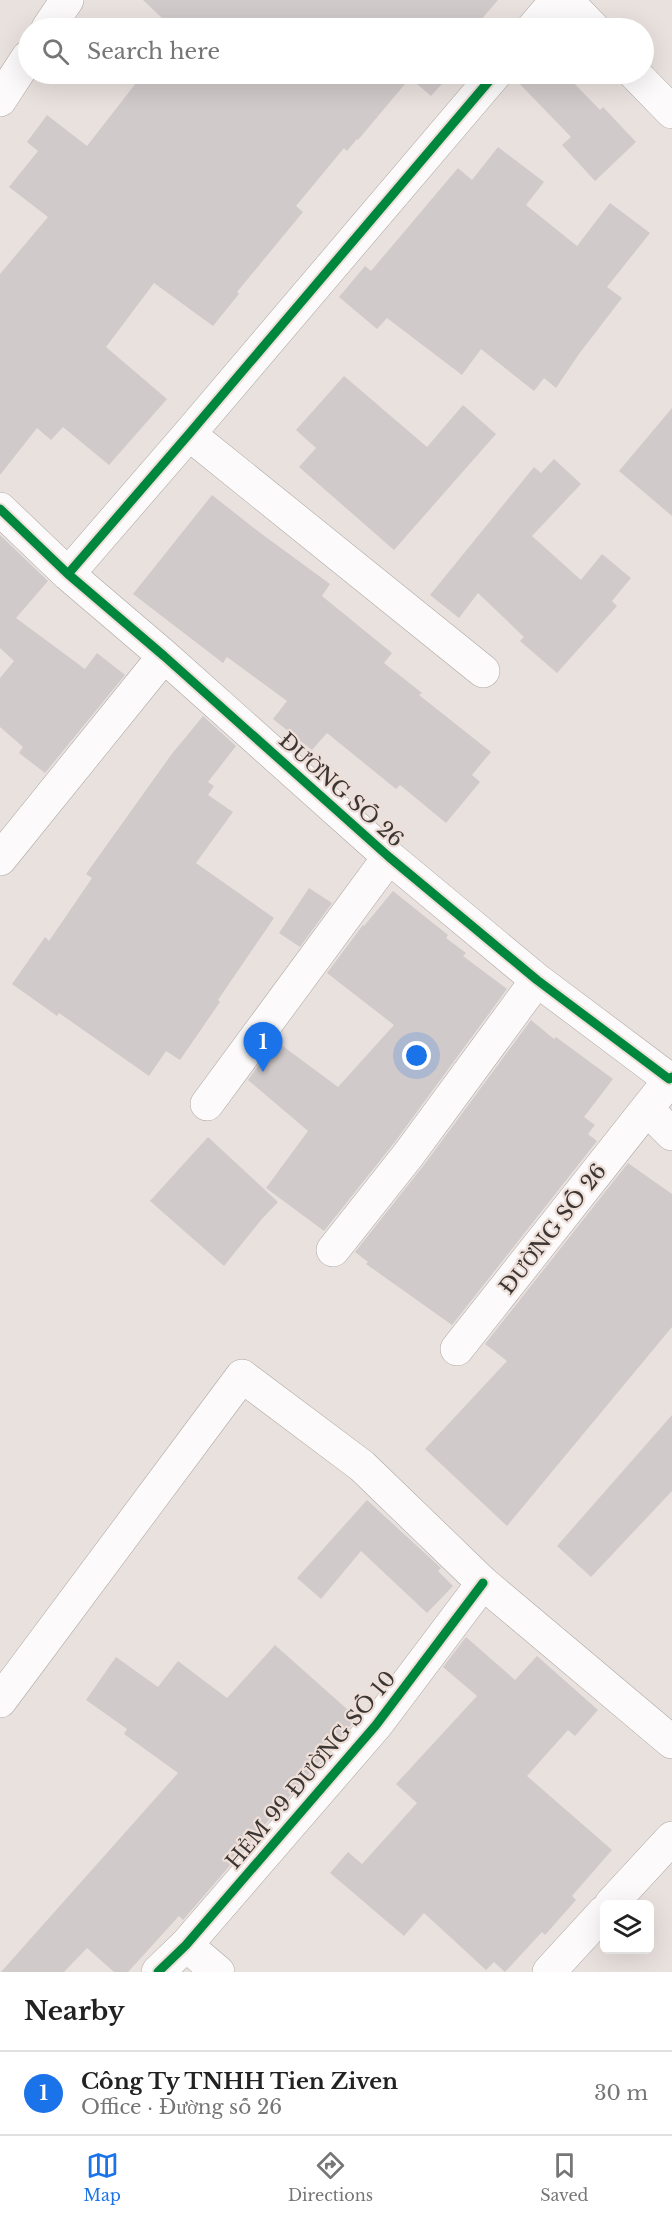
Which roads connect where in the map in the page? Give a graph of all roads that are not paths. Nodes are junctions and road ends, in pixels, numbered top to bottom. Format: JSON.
{"nodes":[{"id":1,"x":67,"y":0,"type":"edge"},
{"id":2,"x":557,"y":0,"type":"edge"},
{"id":3,"x":566,"y":0,"type":"edge"},
{"id":4,"x":55,"y":18,"type":"edge"},
{"id":5,"x":542,"y":18,"type":"edge"},
{"id":6,"x":583,"y":18,"type":"edge"},
{"id":7,"x":18,"y":72,"type":"edge"},
{"id":8,"x":486,"y":84,"type":"edge"},
{"id":9,"x":645,"y":84,"type":"edge"},
{"id":10,"x":0,"y":100,"type":"edge"},
{"id":11,"x":672,"y":112,"type":"edge"},
{"id":12,"x":189,"y":434,"type":"junction"},
{"id":13,"x":0,"y":509,"type":"edge"},
{"id":14,"x":68,"y":574,"type":"junction"},
{"id":15,"x":164,"y":656,"type":"junction"},
{"id":16,"x":483,"y":671,"type":"dead end"},
{"id":17,"x":389,"y":857,"type":"junction"},
{"id":18,"x":0,"y":859,"type":"edge"},
{"id":19,"x":537,"y":980,"type":"junction"},
{"id":20,"x":671,"y":1078,"type":"edge"},
{"id":21,"x":207,"y":1104,"type":"dead end"},
{"id":22,"x":646,"y":1109,"type":"junction"},
{"id":23,"x":672,"y":1134,"type":"edge"},
{"id":24,"x":333,"y":1250,"type":"dead end"},
{"id":25,"x":457,"y":1349,"type":"dead end"},
{"id":26,"x":483,"y":1583,"type":"junction"},
{"id":27,"x":0,"y":1701,"type":"edge"},
{"id":28,"x":672,"y":1742,"type":"edge"},
{"id":29,"x":672,"y":1838,"type":"edge"},
{"id":30,"x":616,"y":1900,"type":"edge"},
{"id":31,"x":600,"y":1916,"type":"edge"},
{"id":32,"x":186,"y":1945,"type":"junction"},
{"id":33,"x":158,"y":1972,"type":"edge"},
{"id":34,"x":219,"y":1972,"type":"edge"},
{"id":35,"x":549,"y":1972,"type":"edge"}],
"edges":[{"from":1,"to":4,"type":"street"},
{"from":2,"to":5,"type":"street"},
{"from":3,"to":6,"type":"street"},
{"from":7,"to":10,"type":"street"},
{"from":8,"to":12,"type":"street"},
{"from":9,"to":11,"type":"street"},
{"from":12,"to":14,"type":"street"},
{"from":12,"to":16,"type":"street"},
{"from":13,"to":14,"type":"street","name":"ĐƯỜNG SỐ 26"},
{"from":14,"to":15,"type":"street","name":"ĐƯỜNG SỐ 26"},
{"from":15,"to":17,"type":"street","name":"ĐƯỜNG SỐ 26"},
{"from":15,"to":18,"type":"street"},
{"from":17,"to":19,"type":"street","name":"ĐƯỜNG SỐ 26"},
{"from":17,"to":21,"type":"street"},
{"from":19,"to":20,"type":"street","name":"ĐƯỜNG SỐ 26"},
{"from":19,"to":24,"type":"street"},
{"from":20,"to":22,"type":"street","name":"ĐƯỜNG SỐ 26"},
{"from":22,"to":23,"type":"street"},
{"from":22,"to":25,"type":"street","name":"ĐƯỜNG SỐ 26"},
{"from":26,"to":27,"type":"street"},
{"from":26,"to":28,"type":"street"},
{"from":26,"to":32,"type":"street","name":"HẺM 99 ĐƯỜNG SỐ 10"},
{"from":29,"to":30,"type":"street"},
{"from":31,"to":35,"type":"street"},
{"from":32,"to":33,"type":"street","name":"HẺM 99 ĐƯỜNG SỐ 10"},
{"from":32,"to":34,"type":"street"}]}
